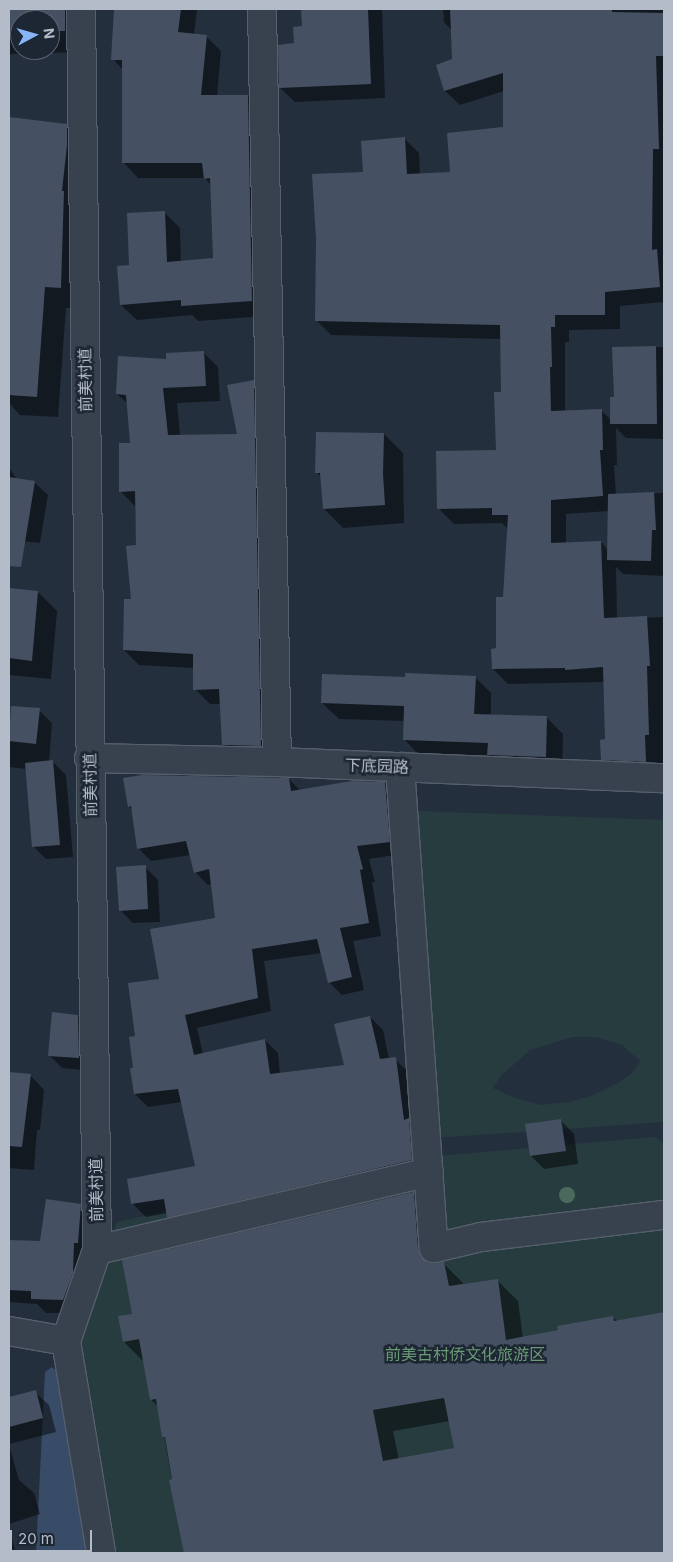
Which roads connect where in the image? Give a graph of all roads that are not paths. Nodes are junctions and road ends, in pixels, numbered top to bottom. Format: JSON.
{"nodes":[{"id":1,"x":81,"y":9,"type":"edge"},
{"id":2,"x":262,"y":9,"type":"edge"},
{"id":3,"x":89,"y":758,"type":"junction"},
{"id":4,"x":277,"y":762,"type":"junction"},
{"id":5,"x":400,"y":767,"type":"junction"},
{"id":6,"x":664,"y":778,"type":"edge"},
{"id":7,"x":429,"y":1172,"type":"junction"},
{"id":8,"x":664,"y":1215,"type":"edge"},
{"id":9,"x":97,"y":1250,"type":"junction"},
{"id":10,"x":9,"y":1331,"type":"edge"},
{"id":11,"x":66,"y":1341,"type":"junction"},
{"id":12,"x":101,"y":1553,"type":"edge"}],
"edges":[{"from":1,"to":3,"type":"street","name":"前美村道"},
{"from":2,"to":4,"type":"street"},
{"from":3,"to":4,"type":"street","name":"下底园路"},
{"from":3,"to":9,"type":"street","name":"前美村道"},
{"from":4,"to":5,"type":"street","name":"下底园路"},
{"from":5,"to":6,"type":"street","name":"下底园路"},
{"from":5,"to":7,"type":"street"},
{"from":7,"to":8,"type":"street"},
{"from":7,"to":9,"type":"street"},
{"from":9,"to":11,"type":"street","name":"前美村道"},
{"from":10,"to":11,"type":"street"},
{"from":11,"to":12,"type":"street","name":"前美村道"}]}
